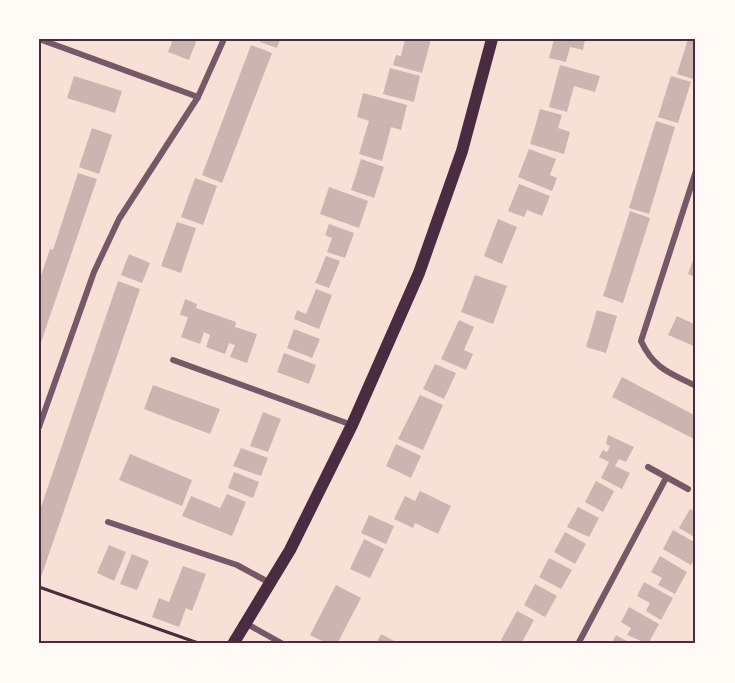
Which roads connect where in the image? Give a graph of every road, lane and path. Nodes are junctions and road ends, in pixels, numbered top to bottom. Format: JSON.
{"nodes":[{"id":1,"x":39,"y":39,"type":"edge"},
{"id":2,"x":224,"y":39,"type":"edge"},
{"id":3,"x":492,"y":39,"type":"edge"},
{"id":4,"x":198,"y":97,"type":"junction"},
{"id":5,"x":696,"y":171,"type":"edge"},
{"id":6,"x":173,"y":360,"type":"dead end"},
{"id":7,"x":696,"y":386,"type":"edge"},
{"id":8,"x":352,"y":426,"type":"junction"},
{"id":9,"x":39,"y":427,"type":"edge"},
{"id":10,"x":648,"y":467,"type":"dead end"},
{"id":11,"x":666,"y":478,"type":"junction"},
{"id":12,"x":688,"y":489,"type":"dead end"},
{"id":13,"x":108,"y":522,"type":"dead end"},
{"id":14,"x":271,"y":584,"type":"junction"},
{"id":15,"x":39,"y":587,"type":"edge"},
{"id":16,"x":247,"y":624,"type":"junction"},
{"id":17,"x":201,"y":644,"type":"edge"},
{"id":18,"x":233,"y":644,"type":"edge"},
{"id":19,"x":283,"y":644,"type":"edge"},
{"id":20,"x":578,"y":644,"type":"edge"}],
"edges":[{"from":1,"to":4,"type":"street"},
{"from":2,"to":4,"type":"street"},
{"from":3,"to":8,"type":"main road"},
{"from":4,"to":9,"type":"street"},
{"from":5,"to":7,"type":"street"},
{"from":6,"to":8,"type":"street"},
{"from":8,"to":14,"type":"main road"},
{"from":10,"to":11,"type":"street"},
{"from":11,"to":12,"type":"street"},
{"from":11,"to":20,"type":"street"},
{"from":13,"to":14,"type":"street"},
{"from":14,"to":16,"type":"main road"},
{"from":15,"to":17,"type":"path"},
{"from":16,"to":18,"type":"main road"},
{"from":16,"to":19,"type":"street"}]}
